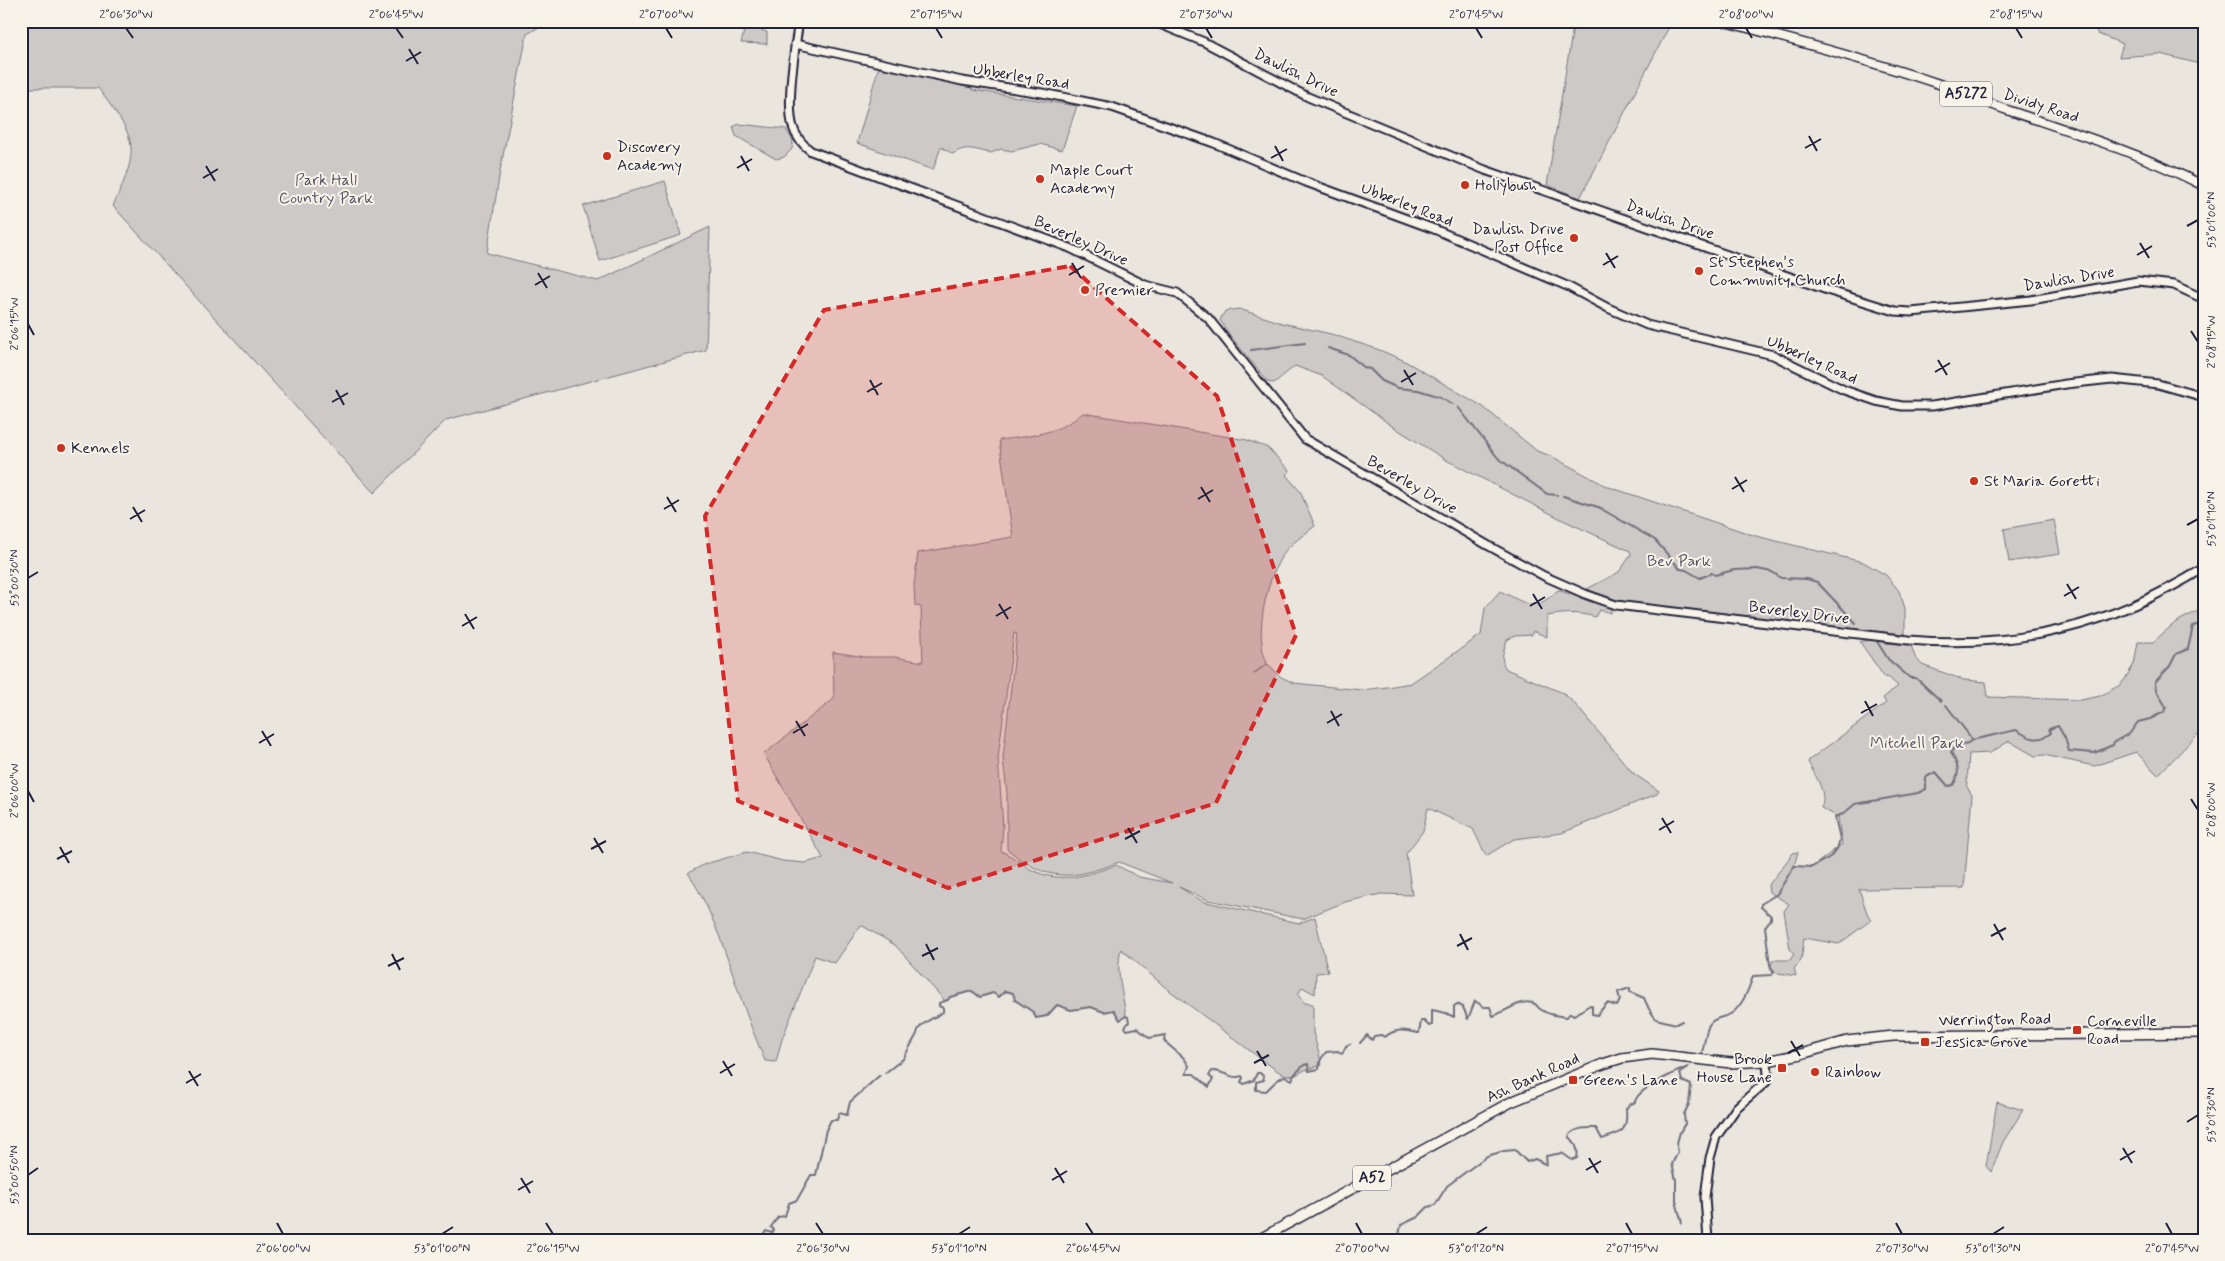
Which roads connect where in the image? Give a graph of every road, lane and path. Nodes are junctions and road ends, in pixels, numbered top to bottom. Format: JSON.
{"nodes":[{"id":1,"x":799,"y":21,"type":"edge"},
{"id":2,"x":1152,"y":21,"type":"edge"},
{"id":3,"x":1721,"y":21,"type":"edge"},
{"id":4,"x":796,"y":44,"type":"junction"},
{"id":5,"x":2204,"y":186,"type":"edge"},
{"id":6,"x":2204,"y":299,"type":"edge"},
{"id":7,"x":2204,"y":397,"type":"edge"},
{"id":8,"x":2204,"y":568,"type":"edge"},
{"id":9,"x":2204,"y":1033,"type":"edge"},
{"id":10,"x":1846,"y":1041,"type":"joint"},
{"id":11,"x":1767,"y":1061,"type":"junction"},
{"id":12,"x":1258,"y":1240,"type":"edge"},
{"id":13,"x":1708,"y":1240,"type":"edge"}],
"edges":[{"from":1,"to":4,"type":"street","name":"Beverley Drive"},
{"from":2,"to":6,"type":"street","name":"Dawlish Drive"},
{"from":3,"to":5,"type":"main road","name":"Dividy Road","number":"A5272"},
{"from":4,"to":7,"type":"street","name":"Ubberley Road"},
{"from":4,"to":8,"type":"street","name":"Beverley Drive"},
{"from":9,"to":10,"type":"highway","name":"Werrington Road","number":"A52"},
{"from":10,"to":11,"type":"highway","name":"Ash Bank Road","number":"A52"},
{"from":11,"to":12,"type":"highway","name":"Ash Bank Road","number":"A52"},
{"from":11,"to":13,"type":"street"}]}
